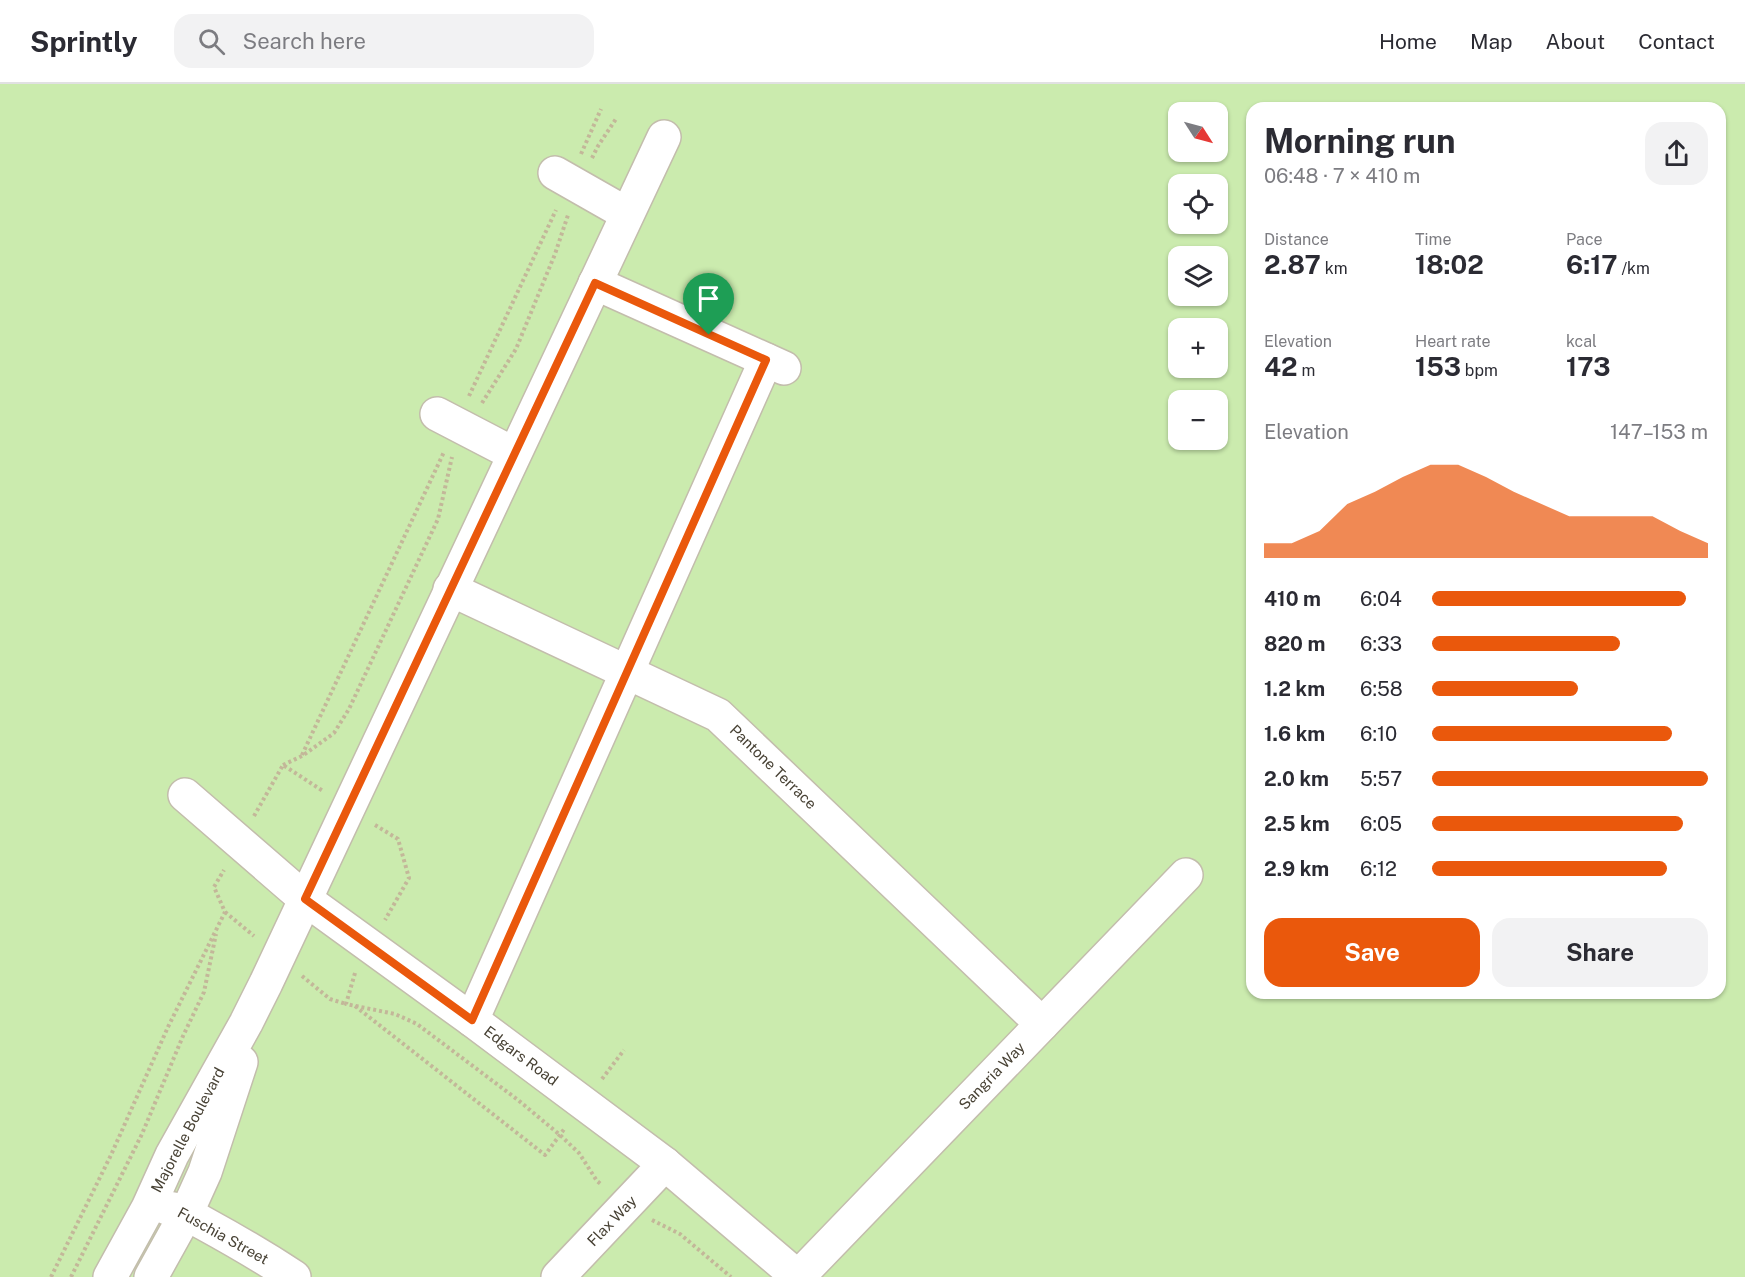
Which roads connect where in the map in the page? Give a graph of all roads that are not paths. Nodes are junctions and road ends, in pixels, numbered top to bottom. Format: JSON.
{"nodes":[{"id":1,"x":664,"y":136,"type":"dead end"},
{"id":2,"x":555,"y":173,"type":"dead end"},
{"id":3,"x":627,"y":214,"type":"junction"},
{"id":4,"x":595,"y":283,"type":"junction"},
{"id":5,"x":437,"y":414,"type":"dead end"},
{"id":6,"x":514,"y":454,"type":"junction"},
{"id":7,"x":450,"y":589,"type":"junction"},
{"id":8,"x":627,"y":673,"type":"junction"},
{"id":9,"x":185,"y":795,"type":"dead end"},
{"id":10,"x":1186,"y":875,"type":"dead end"},
{"id":11,"x":305,"y":899,"type":"junction"},
{"id":12,"x":266,"y":983,"type":"junction"},
{"id":13,"x":472,"y":1020,"type":"junction"},
{"id":14,"x":1042,"y":1024,"type":"junction"},
{"id":15,"x":665,"y":1164,"type":"junction"},
{"id":16,"x":148,"y":1208,"type":"junction"},
{"id":17,"x":186,"y":1214,"type":"junction"},
{"id":18,"x":110,"y":1277,"type":"edge"},
{"id":19,"x":151,"y":1277,"type":"edge"},
{"id":20,"x":294,"y":1277,"type":"edge"},
{"id":21,"x":558,"y":1277,"type":"edge"},
{"id":22,"x":798,"y":1277,"type":"edge"}],
"edges":[{"from":1,"to":3,"type":"street","name":"Majorelle Boulevard"},
{"from":2,"to":3,"type":"street"},
{"from":3,"to":4,"type":"street","name":"Majorelle Boulevard"},
{"from":4,"to":6,"type":"street","name":"Majorelle Boulevard"},
{"from":4,"to":8,"type":"street"},
{"from":5,"to":6,"type":"street"},
{"from":6,"to":7,"type":"street","name":"Majorelle Boulevard"},
{"from":7,"to":8,"type":"street","name":"Pantone Terrace"},
{"from":7,"to":11,"type":"street","name":"Majorelle Boulevard"},
{"from":8,"to":13,"type":"street"},
{"from":8,"to":14,"type":"street","name":"Pantone Terrace"},
{"from":9,"to":11,"type":"street","name":"Edgars Road"},
{"from":10,"to":14,"type":"street","name":"Sangria Way"},
{"from":11,"to":12,"type":"street","name":"Majorelle Boulevard"},
{"from":11,"to":13,"type":"street","name":"Edgars Road"},
{"from":12,"to":16,"type":"street","name":"Majorelle Boulevard"},
{"from":12,"to":17,"type":"street","name":"Majorelle Boulevard"},
{"from":13,"to":15,"type":"street","name":"Edgars Road"},
{"from":14,"to":22,"type":"street","name":"Sangria Way"},
{"from":15,"to":21,"type":"street","name":"Flax Way"},
{"from":15,"to":22,"type":"street","name":"Edgars Road"},
{"from":16,"to":17,"type":"street","name":"Fuschia Street"},
{"from":16,"to":18,"type":"street","name":"Majorelle Boulevard"},
{"from":17,"to":19,"type":"street","name":"Majorelle Boulevard"},
{"from":17,"to":20,"type":"street","name":"Fuschia Street"}]}
